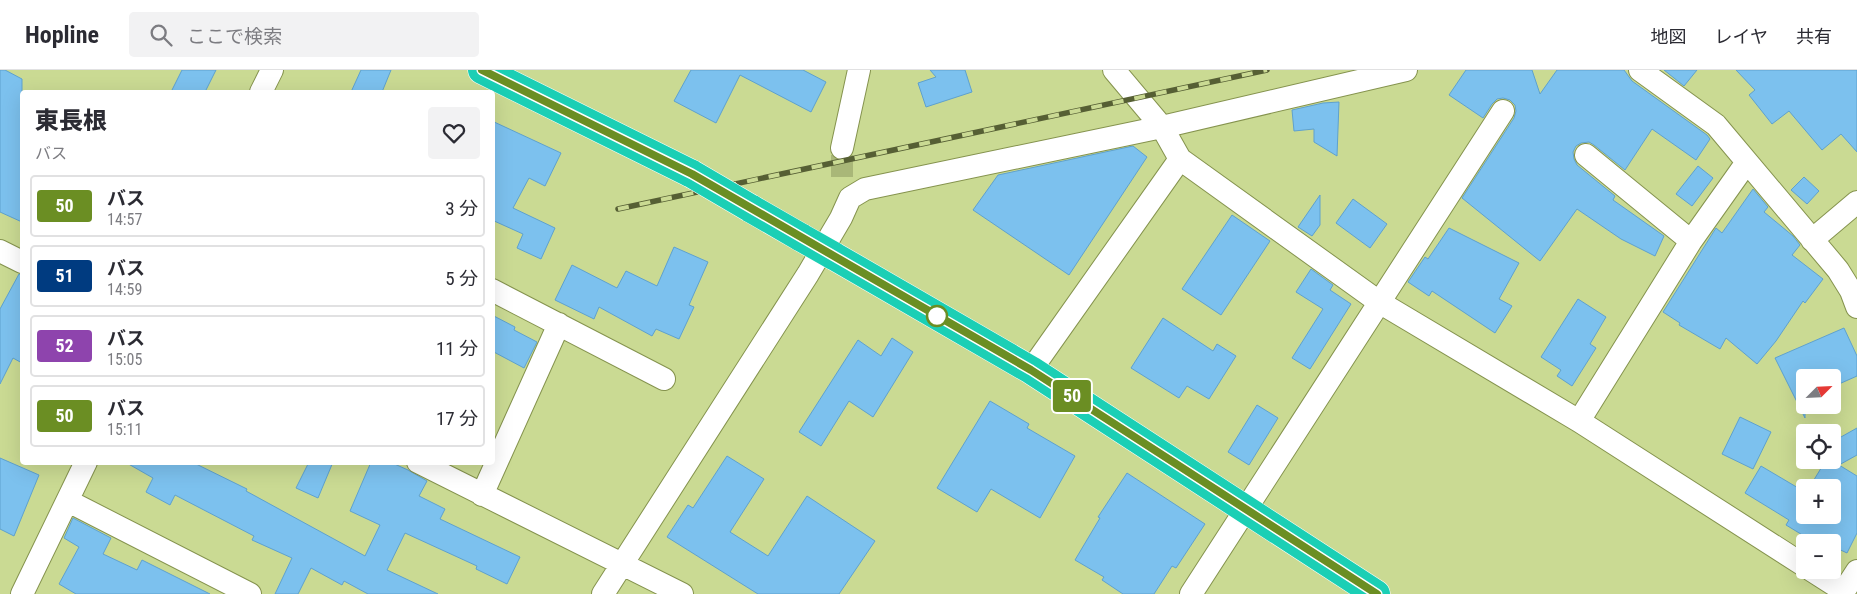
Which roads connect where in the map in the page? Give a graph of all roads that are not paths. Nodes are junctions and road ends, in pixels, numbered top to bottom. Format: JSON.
{"nodes":[{"id":1,"x":272,"y":70,"type":"edge"},
{"id":2,"x":482,"y":70,"type":"edge"},
{"id":3,"x":859,"y":70,"type":"edge"},
{"id":4,"x":1114,"y":70,"type":"edge"},
{"id":5,"x":1406,"y":70,"type":"edge"},
{"id":6,"x":1640,"y":70,"type":"edge"},
{"id":7,"x":261,"y":90,"type":"edge"},
{"id":8,"x":1503,"y":111,"type":"dead end"},
{"id":9,"x":1162,"y":127,"type":"junction"},
{"id":10,"x":842,"y":148,"type":"tunnel mouth"},
{"id":11,"x":1586,"y":155,"type":"dead end"},
{"id":12,"x":1180,"y":159,"type":"junction"},
{"id":13,"x":1747,"y":162,"type":"junction"},
{"id":14,"x":1857,"y":202,"type":"edge"},
{"id":15,"x":1812,"y":240,"type":"junction"},
{"id":16,"x":1691,"y":242,"type":"junction"},
{"id":17,"x":0,"y":251,"type":"edge"},
{"id":18,"x":20,"y":261,"type":"edge"},
{"id":19,"x":495,"y":292,"type":"edge"},
{"id":20,"x":1379,"y":302,"type":"junction"},
{"id":21,"x":1857,"y":307,"type":"edge"},
{"id":22,"x":559,"y":324,"type":"junction"},
{"id":23,"x":1031,"y":370,"type":"junction"},
{"id":24,"x":664,"y":379,"type":"dead end"},
{"id":25,"x":1579,"y":421,"type":"junction"},
{"id":26,"x":85,"y":465,"type":"edge"},
{"id":27,"x":424,"y":465,"type":"edge"},
{"id":28,"x":482,"y":495,"type":"junction"},
{"id":29,"x":68,"y":501,"type":"junction"},
{"id":30,"x":1247,"y":509,"type":"junction"},
{"id":31,"x":1796,"y":560,"type":"edge"},
{"id":32,"x":622,"y":565,"type":"junction"},
{"id":33,"x":1857,"y":571,"type":"edge"},
{"id":34,"x":1824,"y":579,"type":"edge"},
{"id":35,"x":1843,"y":592,"type":"edge"},
{"id":36,"x":22,"y":594,"type":"edge"},
{"id":37,"x":250,"y":594,"type":"edge"},
{"id":38,"x":603,"y":594,"type":"edge"},
{"id":39,"x":682,"y":594,"type":"edge"},
{"id":40,"x":1191,"y":594,"type":"edge"},
{"id":41,"x":1376,"y":594,"type":"edge"}],
"edges":[{"from":1,"to":7,"type":"street"},
{"from":2,"to":23,"type":"highway","bridge":true},
{"from":3,"to":10,"type":"street"},
{"from":4,"to":9,"type":"street"},
{"from":5,"to":9,"type":"street"},
{"from":6,"to":13,"type":"street"},
{"from":8,"to":20,"type":"street"},
{"from":9,"to":12,"type":"street"},
{"from":9,"to":32,"type":"street"},
{"from":11,"to":16,"type":"street"},
{"from":12,"to":20,"type":"street"},
{"from":12,"to":23,"type":"street"},
{"from":13,"to":15,"type":"street"},
{"from":13,"to":16,"type":"street"},
{"from":14,"to":15,"type":"street"},
{"from":15,"to":21,"type":"street"},
{"from":16,"to":25,"type":"street"},
{"from":17,"to":18,"type":"street"},
{"from":19,"to":22,"type":"street"},
{"from":20,"to":25,"type":"street"},
{"from":20,"to":30,"type":"street"},
{"from":22,"to":24,"type":"street"},
{"from":22,"to":28,"type":"street"},
{"from":23,"to":30,"type":"highway"},
{"from":25,"to":31,"type":"street"},
{"from":26,"to":29,"type":"street"},
{"from":27,"to":28,"type":"street"},
{"from":28,"to":32,"type":"street"},
{"from":29,"to":36,"type":"street"},
{"from":29,"to":37,"type":"street"},
{"from":30,"to":40,"type":"street"},
{"from":30,"to":41,"type":"highway"},
{"from":32,"to":38,"type":"street"},
{"from":32,"to":39,"type":"street"},
{"from":33,"to":35,"type":"street"},
{"from":34,"to":35,"type":"street"}]}
